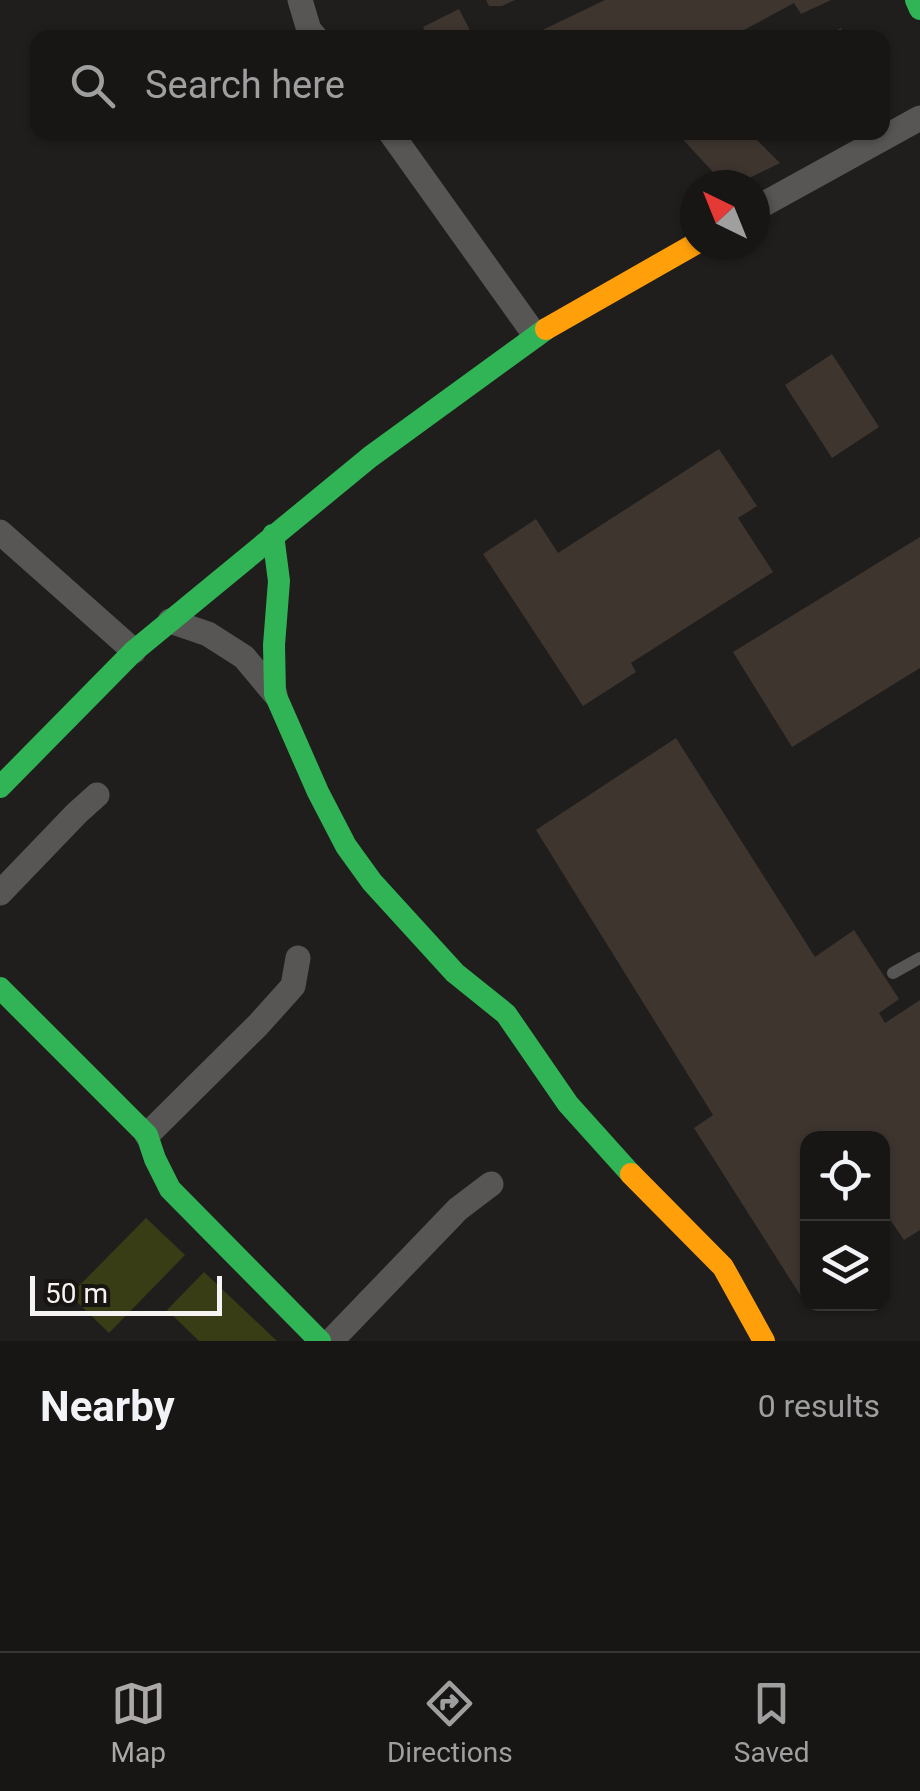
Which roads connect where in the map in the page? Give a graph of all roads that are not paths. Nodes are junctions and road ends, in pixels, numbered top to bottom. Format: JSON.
{"nodes":[{"id":1,"x":300,"y":0,"type":"edge"},
{"id":2,"x":916,"y":0,"type":"edge"},
{"id":3,"x":920,"y":8,"type":"edge"},
{"id":4,"x":310,"y":30,"type":"edge"},
{"id":5,"x":920,"y":118,"type":"edge"},
{"id":6,"x":890,"y":135,"type":"edge"},
{"id":7,"x":396,"y":140,"type":"edge"},
{"id":8,"x":880,"y":140,"type":"edge"},
{"id":9,"x":770,"y":201,"type":"edge"},
{"id":10,"x":680,"y":253,"type":"edge"},
{"id":11,"x":535,"y":335,"type":"junction"},
{"id":12,"x":0,"y":532,"type":"edge"},
{"id":13,"x":274,"y":535,"type":"junction"},
{"id":14,"x":170,"y":621,"type":"junction"},
{"id":15,"x":134,"y":651,"type":"junction"},
{"id":16,"x":275,"y":694,"type":"junction"},
{"id":17,"x":0,"y":788,"type":"edge"},
{"id":18,"x":97,"y":795,"type":"dead end"},
{"id":19,"x":0,"y":894,"type":"edge"},
{"id":20,"x":298,"y":958,"type":"dead end"},
{"id":21,"x":920,"y":958,"type":"edge"},
{"id":22,"x":893,"y":973,"type":"dead end"},
{"id":23,"x":0,"y":988,"type":"edge"},
{"id":24,"x":147,"y":1135,"type":"junction"},
{"id":25,"x":491,"y":1184,"type":"dead end"},
{"id":26,"x":320,"y":1341,"type":"edge"},
{"id":27,"x":330,"y":1341,"type":"edge"},
{"id":28,"x":764,"y":1341,"type":"edge"}],
"edges":[{"from":1,"to":4,"type":"street"},
{"from":2,"to":3,"type":"main road"},
{"from":5,"to":6,"type":"street"},
{"from":7,"to":11,"type":"street"},
{"from":8,"to":9,"type":"street"},
{"from":10,"to":11,"type":"main road"},
{"from":11,"to":13,"type":"main road"},
{"from":12,"to":15,"type":"street"},
{"from":13,"to":14,"type":"main road"},
{"from":13,"to":16,"type":"main road"},
{"from":14,"to":15,"type":"main road"},
{"from":14,"to":16,"type":"street"},
{"from":15,"to":17,"type":"main road"},
{"from":16,"to":28,"type":"main road"},
{"from":18,"to":19,"type":"street"},
{"from":20,"to":24,"type":"street"},
{"from":21,"to":22,"type":"lane"},
{"from":23,"to":24,"type":"main road"},
{"from":24,"to":26,"type":"main road"},
{"from":25,"to":27,"type":"street"}]}
